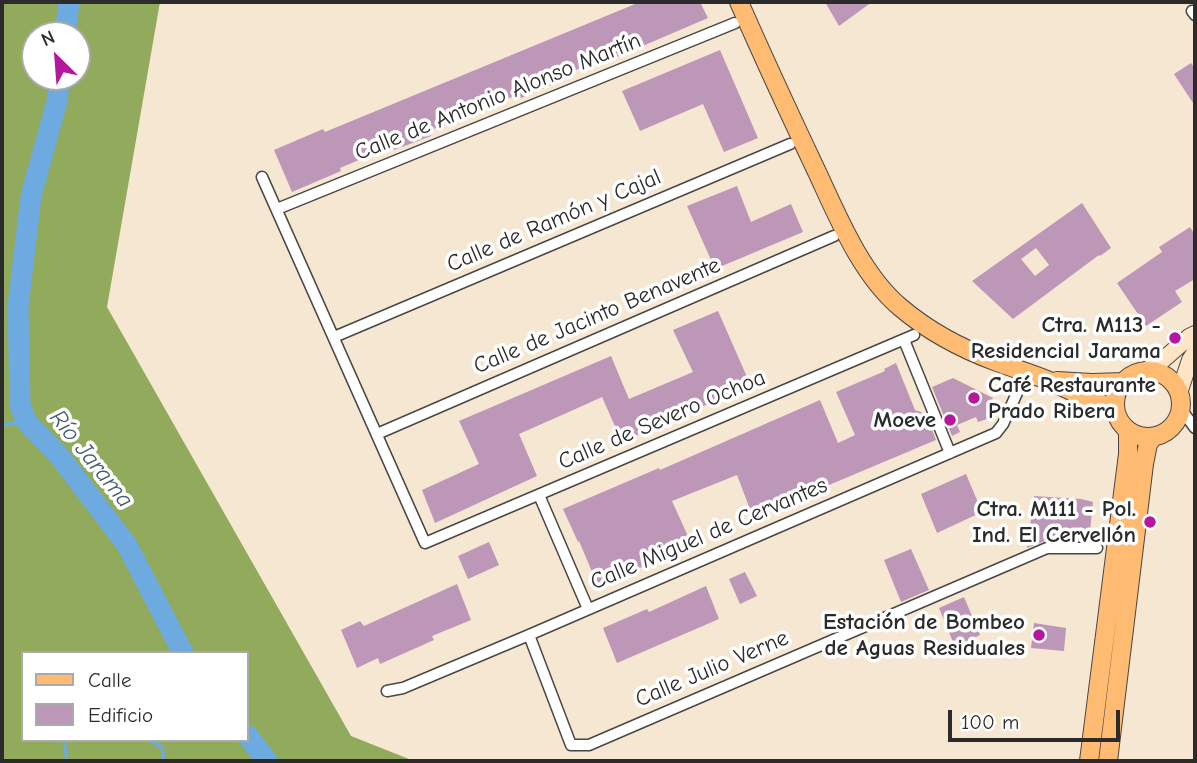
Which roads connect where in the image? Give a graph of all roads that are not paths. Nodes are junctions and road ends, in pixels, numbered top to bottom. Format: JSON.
{"nodes":[{"id":1,"x":739,"y":2,"type":"edge"},
{"id":2,"x":735,"y":23,"type":"dead end"},
{"id":3,"x":790,"y":144,"type":"dead end"},
{"id":4,"x":262,"y":177,"type":"dead end"},
{"id":5,"x":277,"y":209,"type":"junction"},
{"id":6,"x":834,"y":236,"type":"dead end"},
{"id":7,"x":1195,"y":334,"type":"edge"},
{"id":8,"x":334,"y":337,"type":"junction"},
{"id":9,"x":1195,"y":352,"type":"edge"},
{"id":10,"x":1142,"y":372,"type":"junction"},
{"id":11,"x":1046,"y":380,"type":"junction"},
{"id":12,"x":1124,"y":382,"type":"junction"},
{"id":13,"x":1021,"y":384,"type":"dead end"},
{"id":14,"x":1180,"y":401,"type":"junction"},
{"id":15,"x":1115,"y":409,"type":"junction"},
{"id":16,"x":1195,"y":428,"type":"edge"},
{"id":17,"x":1128,"y":430,"type":"junction"},
{"id":18,"x":377,"y":434,"type":"junction"},
{"id":19,"x":1153,"y":437,"type":"junction"},
{"id":20,"x":950,"y":453,"type":"junction"},
{"id":21,"x":538,"y":495,"type":"junction"},
{"id":22,"x":1097,"y":548,"type":"dead end"},
{"id":23,"x":588,"y":609,"type":"junction"},
{"id":24,"x":529,"y":635,"type":"junction"},
{"id":25,"x":387,"y":691,"type":"dead end"},
{"id":26,"x":1088,"y":761,"type":"edge"},
{"id":27,"x":1108,"y":761,"type":"edge"}],
"edges":[{"from":1,"to":11,"type":"main road"},
{"from":2,"to":5,"type":"street","name":"Calle de Antonio Alonso Martín"},
{"from":3,"to":8,"type":"street","name":"Calle de Ramón y Cajal"},
{"from":4,"to":5,"type":"street"},
{"from":5,"to":8,"type":"street"},
{"from":6,"to":18,"type":"street","name":"Calle de Jacinto Benavente"},
{"from":7,"to":10,"type":"street"},
{"from":8,"to":18,"type":"street"},
{"from":9,"to":14,"type":"street"},
{"from":10,"to":12,"type":"main road"},
{"from":10,"to":14,"type":"main road"},
{"from":11,"to":12,"type":"main road"},
{"from":11,"to":15,"type":"main road"},
{"from":12,"to":15,"type":"main road"},
{"from":13,"to":20,"type":"street","name":"Calle Miguel de Cervantes"},
{"from":14,"to":16,"type":"street"},
{"from":14,"to":19,"type":"main road"},
{"from":15,"to":17,"type":"main road"},
{"from":17,"to":19,"type":"main road"},
{"from":17,"to":26,"type":"main road"},
{"from":18,"to":21,"type":"street","name":"Calle de Severo Ochoa"},
{"from":19,"to":27,"type":"main road"},
{"from":20,"to":21,"type":"street","name":"Calle de Severo Ochoa"},
{"from":20,"to":23,"type":"street","name":"Calle Miguel de Cervantes"},
{"from":21,"to":23,"type":"street"},
{"from":22,"to":24,"type":"street","name":"Calle Julio Verne"},
{"from":23,"to":24,"type":"street","name":"Calle Miguel de Cervantes"},
{"from":24,"to":25,"type":"street","name":"Calle Miguel de Cervantes"}]}
